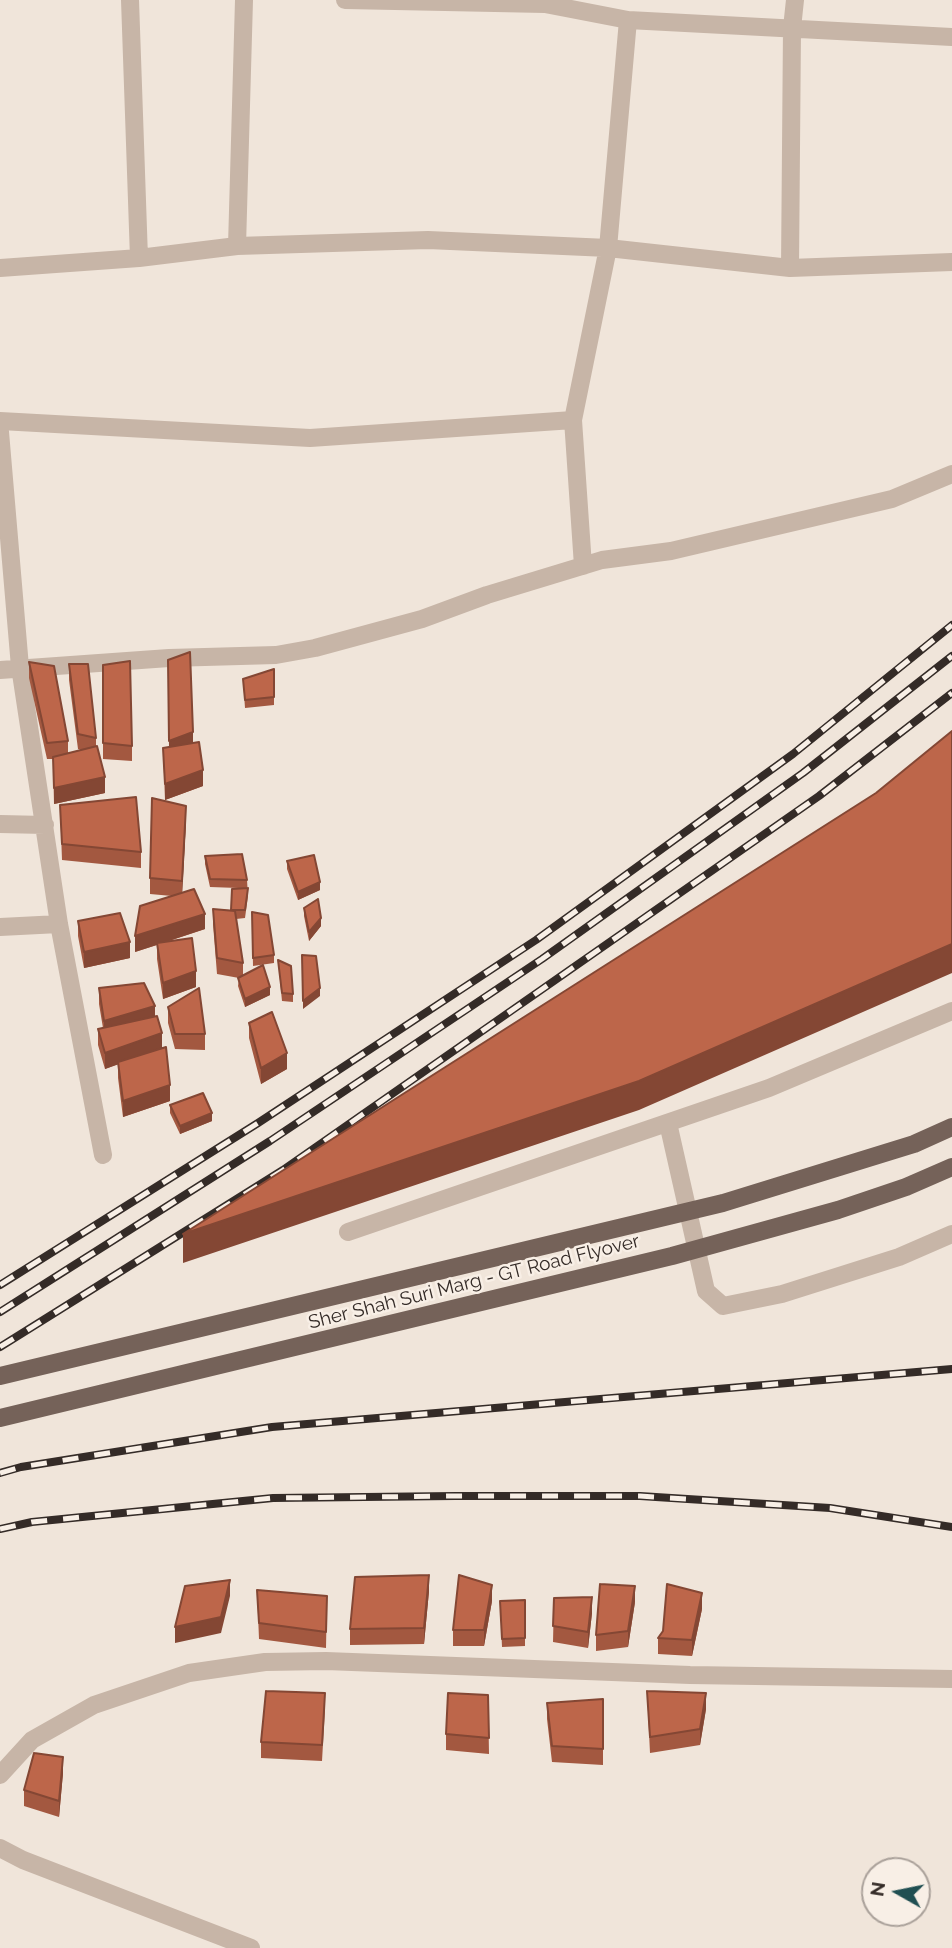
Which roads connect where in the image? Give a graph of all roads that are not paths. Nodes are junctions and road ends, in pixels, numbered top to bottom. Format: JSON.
{"nodes":[{"id":1,"x":130,"y":0,"type":"edge"},
{"id":2,"x":244,"y":0,"type":"edge"},
{"id":3,"x":345,"y":0,"type":"edge"},
{"id":4,"x":795,"y":0,"type":"edge"},
{"id":5,"x":628,"y":20,"type":"junction"},
{"id":6,"x":792,"y":28,"type":"junction"},
{"id":7,"x":952,"y":37,"type":"edge"},
{"id":8,"x":237,"y":246,"type":"junction"},
{"id":9,"x":608,"y":248,"type":"junction"},
{"id":10,"x":139,"y":258,"type":"junction"},
{"id":11,"x":952,"y":262,"type":"edge"},
{"id":12,"x":0,"y":268,"type":"edge"},
{"id":13,"x":790,"y":268,"type":"junction"},
{"id":14,"x":573,"y":420,"type":"junction"},
{"id":15,"x":0,"y":421,"type":"edge"},
{"id":16,"x":0,"y":432,"type":"edge"},
{"id":17,"x":952,"y":474,"type":"edge"},
{"id":18,"x":6,"y":556,"type":"edge"},
{"id":19,"x":583,"y":566,"type":"junction"},
{"id":20,"x":20,"y":667,"type":"junction"},
{"id":21,"x":0,"y":670,"type":"edge"},
{"id":22,"x":0,"y":824,"type":"edge"},
{"id":23,"x":45,"y":825,"type":"junction"},
{"id":24,"x":60,"y":924,"type":"junction"},
{"id":25,"x":0,"y":927,"type":"edge"},
{"id":26,"x":952,"y":1011,"type":"edge"},
{"id":27,"x":668,"y":1123,"type":"junction"},
{"id":28,"x":952,"y":1127,"type":"edge"},
{"id":29,"x":103,"y":1155,"type":"dead end"},
{"id":30,"x":952,"y":1167,"type":"edge"},
{"id":31,"x":348,"y":1231,"type":"dead end"},
{"id":32,"x":952,"y":1234,"type":"edge"},
{"id":33,"x":0,"y":1376,"type":"edge"},
{"id":34,"x":0,"y":1418,"type":"edge"},
{"id":35,"x":952,"y":1679,"type":"edge"},
{"id":36,"x":0,"y":1775,"type":"edge"},
{"id":37,"x":0,"y":1848,"type":"edge"},
{"id":38,"x":251,"y":1948,"type":"edge"}],
"edges":[{"from":1,"to":10,"type":"street"},
{"from":2,"to":8,"type":"street"},
{"from":3,"to":5,"type":"street"},
{"from":4,"to":6,"type":"street"},
{"from":5,"to":6,"type":"street"},
{"from":5,"to":9,"type":"street"},
{"from":6,"to":7,"type":"street"},
{"from":6,"to":13,"type":"street"},
{"from":8,"to":9,"type":"street"},
{"from":8,"to":10,"type":"street"},
{"from":9,"to":13,"type":"street"},
{"from":9,"to":14,"type":"street"},
{"from":10,"to":12,"type":"street"},
{"from":11,"to":13,"type":"street"},
{"from":14,"to":15,"type":"street"},
{"from":14,"to":19,"type":"street"},
{"from":16,"to":18,"type":"street"},
{"from":17,"to":19,"type":"street"},
{"from":18,"to":20,"type":"street"},
{"from":19,"to":20,"type":"street"},
{"from":20,"to":21,"type":"street"},
{"from":20,"to":23,"type":"street"},
{"from":22,"to":23,"type":"street"},
{"from":23,"to":24,"type":"street"},
{"from":24,"to":25,"type":"street"},
{"from":24,"to":29,"type":"street"},
{"from":26,"to":27,"type":"street"},
{"from":27,"to":31,"type":"street"},
{"from":27,"to":32,"type":"street"},
{"from":28,"to":33,"type":"main road","name":"Sher Shah Suri Marg - GT Road Flyover"},
{"from":30,"to":34,"type":"main road","name":"Sher Shah Suri Marg - GT Road Flyover"},
{"from":35,"to":36,"type":"street"},
{"from":37,"to":38,"type":"street"}]}
